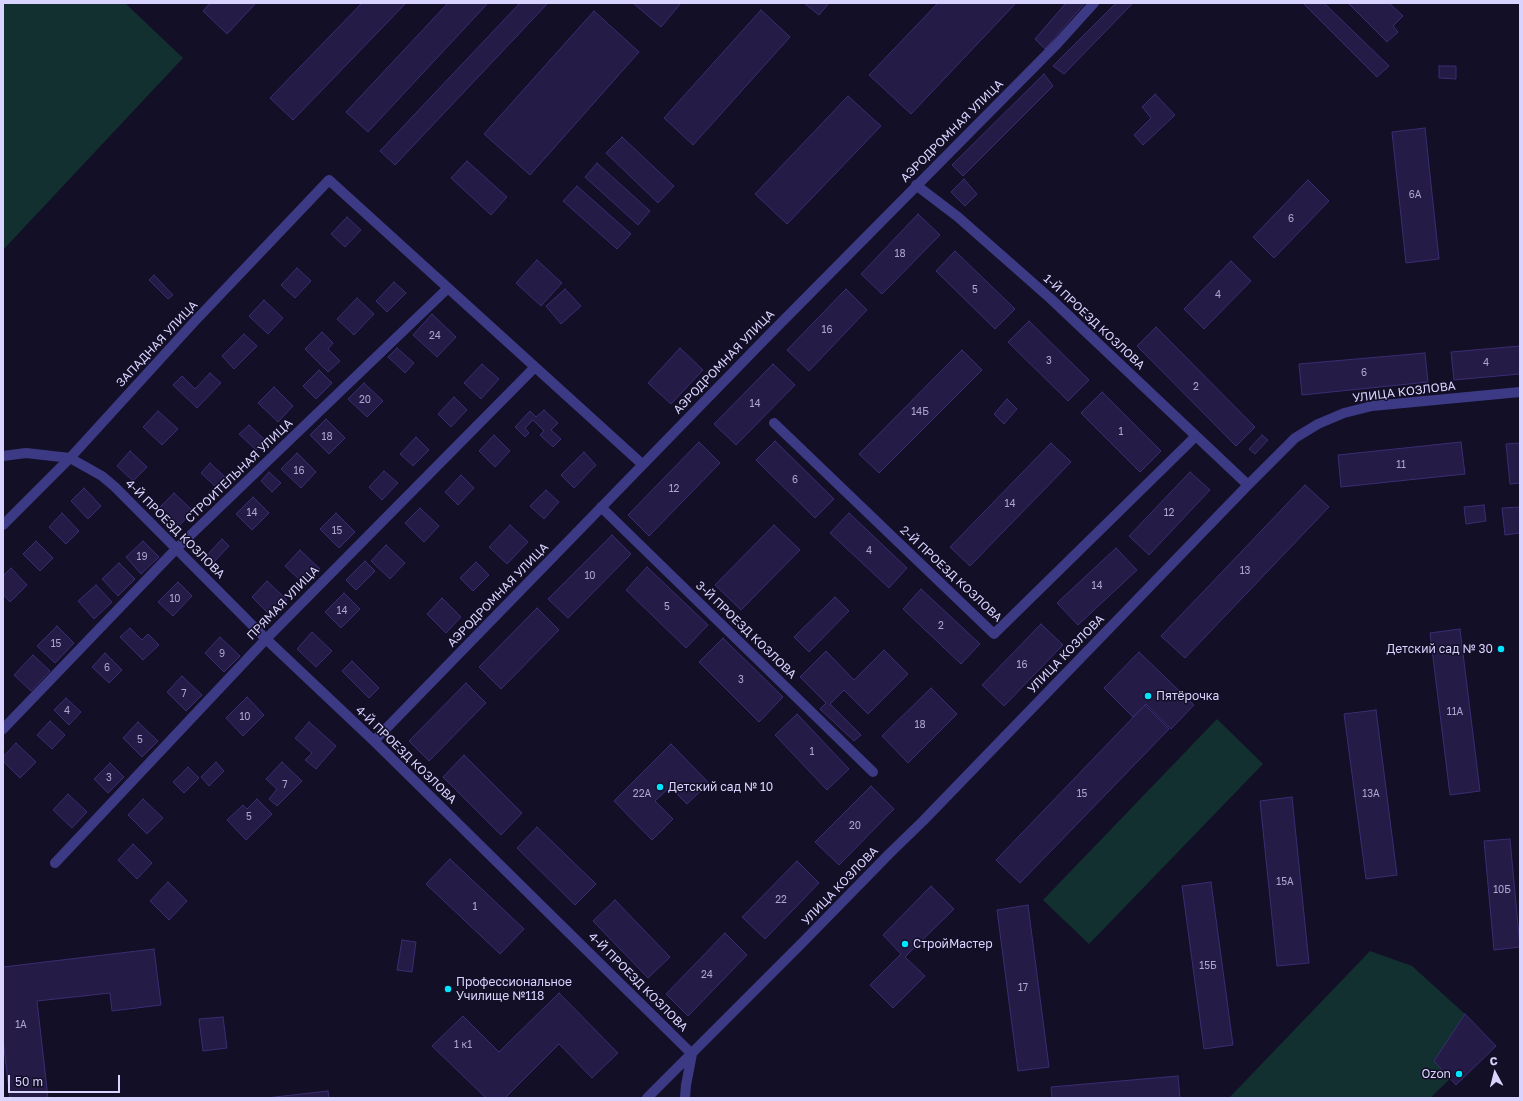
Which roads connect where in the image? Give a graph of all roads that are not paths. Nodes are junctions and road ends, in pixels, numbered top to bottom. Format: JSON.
{"nodes":[{"id":1,"x":1094,"y":3,"type":"edge"},
{"id":2,"x":916,"y":185,"type":"junction"},
{"id":3,"x":448,"y":288,"type":"junction"},
{"id":4,"x":535,"y":367,"type":"junction"},
{"id":5,"x":1520,"y":392,"type":"edge"},
{"id":6,"x":774,"y":423,"type":"dead end"},
{"id":7,"x":1196,"y":436,"type":"junction"},
{"id":8,"x":3,"y":456,"type":"edge"},
{"id":9,"x":70,"y":458,"type":"junction"},
{"id":10,"x":642,"y":464,"type":"junction"},
{"id":11,"x":1248,"y":485,"type":"junction"},
{"id":12,"x":601,"y":507,"type":"junction"},
{"id":13,"x":3,"y":525,"type":"edge"},
{"id":14,"x":176,"y":549,"type":"junction"},
{"id":15,"x":266,"y":639,"type":"junction"},
{"id":16,"x":3,"y":729,"type":"edge"},
{"id":17,"x":374,"y":741,"type":"junction"},
{"id":18,"x":873,"y":772,"type":"dead end"},
{"id":19,"x":55,"y":863,"type":"dead end"},
{"id":20,"x":692,"y":1054,"type":"junction"},
{"id":21,"x":647,"y":1098,"type":"edge"},
{"id":22,"x":685,"y":1098,"type":"edge"}],
"edges":[{"from":1,"to":2,"type":"street","name":"АЭРОДРОМНАЯ УЛИЦА"},
{"from":2,"to":7,"type":"street","name":"1-Й ПРОЕЗД КОЗЛОВА"},
{"from":2,"to":10,"type":"street","name":"АЭРОДРОМНАЯ УЛИЦА"},
{"from":3,"to":4,"type":"street"},
{"from":3,"to":9,"type":"street","name":"ЗАПАДНАЯ УЛИЦА"},
{"from":3,"to":14,"type":"street","name":"СТРОИТЕЛЬНАЯ УЛИЦА"},
{"from":4,"to":10,"type":"street"},
{"from":4,"to":15,"type":"street","name":"ПРЯМАЯ УЛИЦА"},
{"from":5,"to":11,"type":"street","name":"УЛИЦА КОЗЛОВА"},
{"from":6,"to":7,"type":"street","name":"2-Й ПРОЕЗД КОЗЛОВА"},
{"from":7,"to":11,"type":"street","name":"1-Й ПРОЕЗД КОЗЛОВА"},
{"from":8,"to":9,"type":"street"},
{"from":9,"to":13,"type":"street","name":"ЗАПАДНАЯ УЛИЦА"},
{"from":9,"to":14,"type":"street","name":"4-Й ПРОЕЗД КОЗЛОВА"},
{"from":10,"to":12,"type":"street","name":"АЭРОДРОМНАЯ УЛИЦА"},
{"from":11,"to":20,"type":"street","name":"УЛИЦА КОЗЛОВА"},
{"from":12,"to":17,"type":"street","name":"АЭРОДРОМНАЯ УЛИЦА"},
{"from":12,"to":18,"type":"street","name":"3-Й ПРОЕЗД КОЗЛОВА"},
{"from":14,"to":15,"type":"street","name":"4-Й ПРОЕЗД КОЗЛОВА"},
{"from":14,"to":16,"type":"street","name":"СТРОИТЕЛЬНАЯ УЛИЦА"},
{"from":15,"to":17,"type":"street","name":"4-Й ПРОЕЗД КОЗЛОВА"},
{"from":15,"to":19,"type":"street","name":"ПРЯМАЯ УЛИЦА"},
{"from":17,"to":20,"type":"street","name":"4-Й ПРОЕЗД КОЗЛОВА"},
{"from":20,"to":21,"type":"street","name":"УЛИЦА КОЗЛОВА"},
{"from":20,"to":22,"type":"street"}]}
